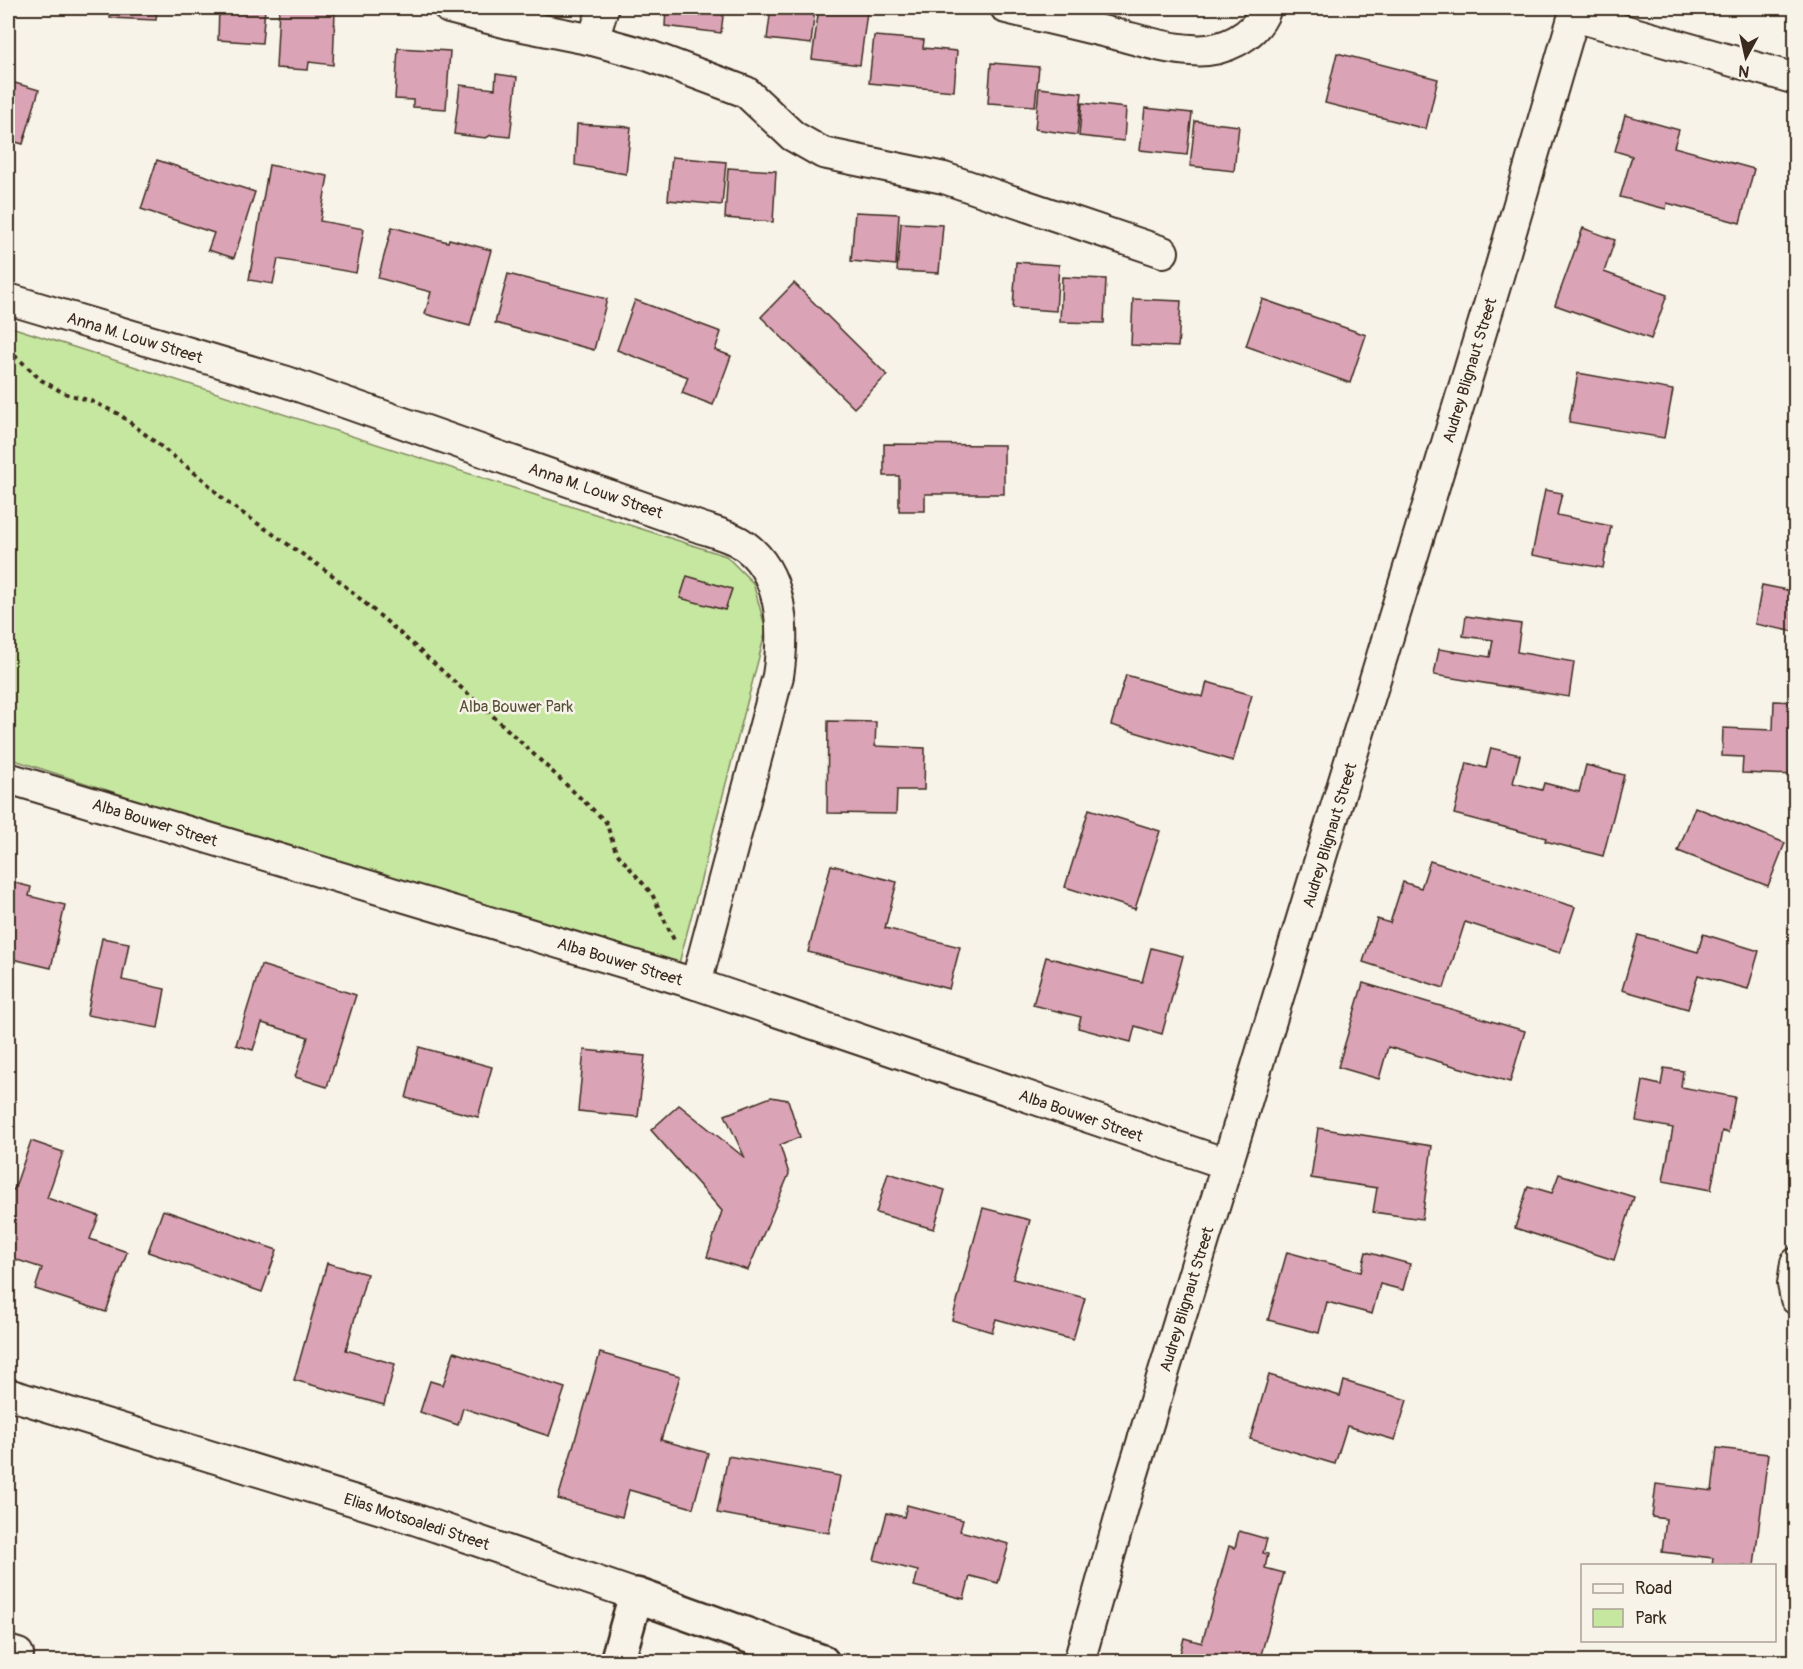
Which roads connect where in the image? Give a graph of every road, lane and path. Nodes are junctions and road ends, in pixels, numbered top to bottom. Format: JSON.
{"nodes":[{"id":1,"x":449,"y":8,"type":"edge"},
{"id":2,"x":603,"y":8,"type":"edge"},
{"id":3,"x":1006,"y":8,"type":"edge"},
{"id":4,"x":1266,"y":8,"type":"edge"},
{"id":5,"x":1575,"y":11,"type":"edge"},
{"id":6,"x":593,"y":40,"type":"junction"},
{"id":7,"x":1796,"y":79,"type":"edge"},
{"id":8,"x":1163,"y":252,"type":"dead end"},
{"id":9,"x":8,"y":299,"type":"edge"},
{"id":10,"x":8,"y":349,"type":"edge"},
{"id":11,"x":8,"y":778,"type":"edge"},
{"id":12,"x":696,"y":984,"type":"junction"},
{"id":13,"x":1227,"y":1164,"type":"junction"},
{"id":14,"x":1796,"y":1263,"type":"edge"},
{"id":15,"x":1796,"y":1299,"type":"edge"},
{"id":16,"x":8,"y":1394,"type":"edge"},
{"id":17,"x":636,"y":1595,"type":"junction"},
{"id":18,"x":617,"y":1662,"type":"edge"},
{"id":19,"x":822,"y":1662,"type":"edge"},
{"id":20,"x":1079,"y":1662,"type":"edge"}],
"edges":[{"from":1,"to":6,"type":"street"},
{"from":2,"to":6,"type":"street"},
{"from":3,"to":4,"type":"street"},
{"from":5,"to":7,"type":"street"},
{"from":5,"to":13,"type":"street","name":"Audrey Blignaut Street"},
{"from":6,"to":8,"type":"street"},
{"from":9,"to":12,"type":"street","name":"Anna M. Louw Street"},
{"from":10,"to":12,"type":"path"},
{"from":11,"to":12,"type":"street","name":"Alba Bouwer Street"},
{"from":12,"to":13,"type":"street","name":"Alba Bouwer Street"},
{"from":13,"to":20,"type":"street","name":"Audrey Blignaut Street"},
{"from":14,"to":15,"type":"street"},
{"from":16,"to":17,"type":"street","name":"Elias Motsoaledi Street"},
{"from":17,"to":18,"type":"street"},
{"from":17,"to":19,"type":"street","name":"Elias Motsoaledi Street"}]}
